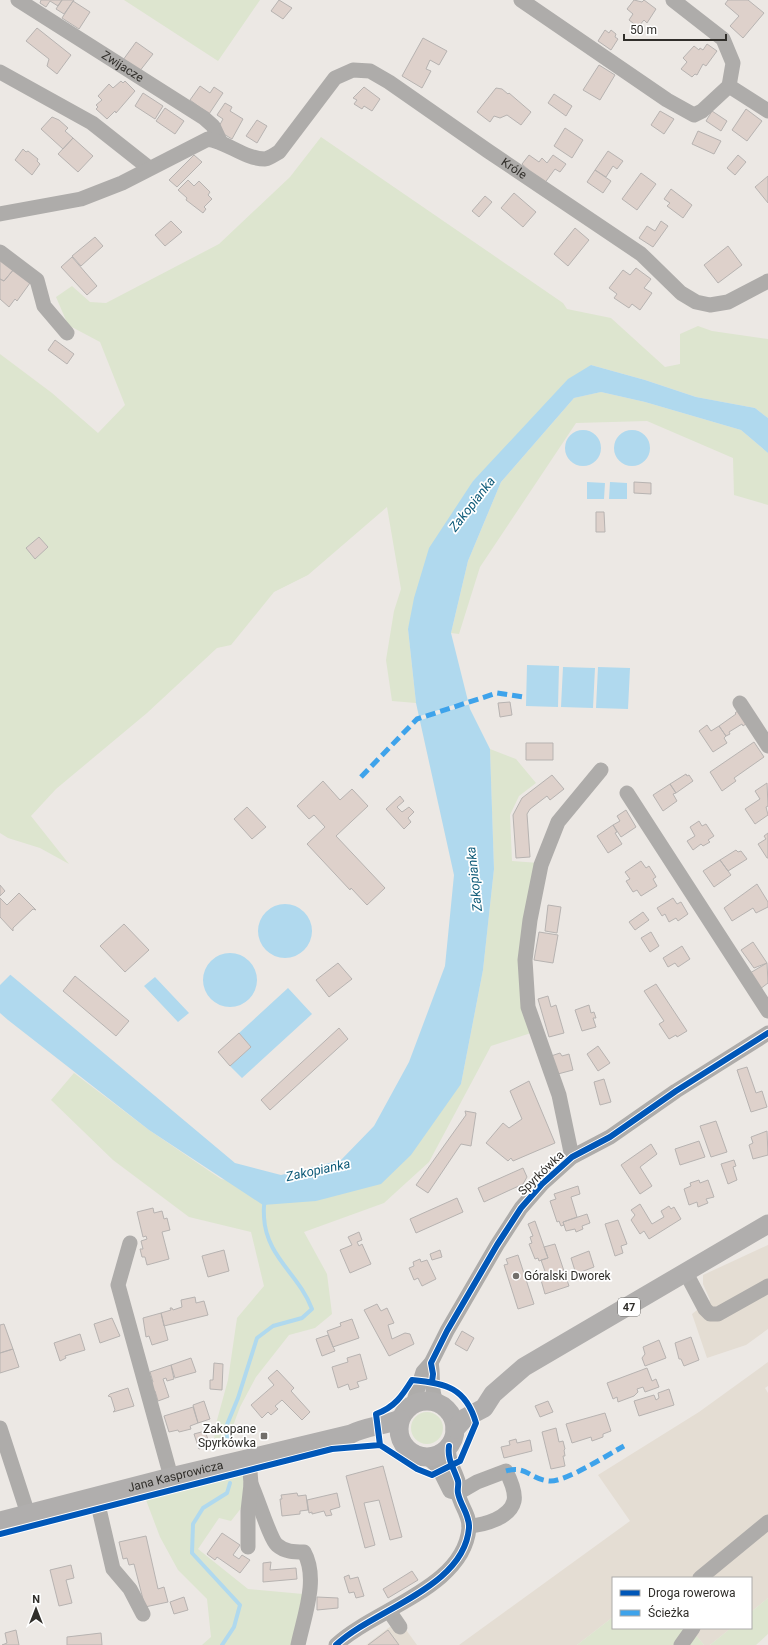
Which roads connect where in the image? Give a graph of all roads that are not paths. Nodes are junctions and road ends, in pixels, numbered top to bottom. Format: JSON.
{"nodes":[{"id":1,"x":18,"y":0,"type":"edge"},
{"id":2,"x":521,"y":0,"type":"edge"},
{"id":3,"x":673,"y":0,"type":"edge"},
{"id":4,"x":0,"y":72,"type":"edge"},
{"id":5,"x":729,"y":86,"type":"junction"},
{"id":6,"x":768,"y":111,"type":"edge"},
{"id":7,"x":220,"y":141,"type":"junction"},
{"id":8,"x":149,"y":168,"type":"junction"},
{"id":9,"x":0,"y":214,"type":"edge"},
{"id":10,"x":0,"y":252,"type":"edge"},
{"id":11,"x":768,"y":280,"type":"edge"},
{"id":12,"x":67,"y":333,"type":"dead end"},
{"id":13,"x":740,"y":703,"type":"dead end"},
{"id":14,"x":768,"y":746,"type":"edge"},
{"id":15,"x":601,"y":770,"type":"dead end"},
{"id":16,"x":627,"y":793,"type":"dead end"},
{"id":17,"x":768,"y":1010,"type":"edge"},
{"id":18,"x":768,"y":1033,"type":"edge"},
{"id":19,"x":572,"y":1157,"type":"junction"},
{"id":20,"x":768,"y":1224,"type":"edge"},
{"id":21,"x":130,"y":1243,"type":"dead end"},
{"id":22,"x":686,"y":1273,"type":"junction"},
{"id":23,"x":768,"y":1286,"type":"edge"},
{"id":24,"x":431,"y":1363,"type":"junction"},
{"id":25,"x":493,"y":1394,"type":"junction"},
{"id":26,"x":413,"y":1404,"type":"junction"},
{"id":27,"x":441,"y":1405,"type":"junction"},
{"id":28,"x":400,"y":1419,"type":"junction"},
{"id":29,"x":0,"y":1428,"type":"edge"},
{"id":30,"x":455,"y":1429,"type":"junction"},
{"id":31,"x":351,"y":1434,"type":"junction"},
{"id":32,"x":401,"y":1439,"type":"junction"},
{"id":33,"x":449,"y":1446,"type":"junction"},
{"id":34,"x":427,"y":1457,"type":"junction"},
{"id":35,"x":248,"y":1459,"type":"junction"},
{"id":36,"x":171,"y":1477,"type":"junction"},
{"id":37,"x":251,"y":1484,"type":"junction"},
{"id":38,"x":458,"y":1493,"type":"junction"},
{"id":39,"x":96,"y":1496,"type":"junction"},
{"id":40,"x":28,"y":1514,"type":"junction"},
{"id":41,"x":0,"y":1521,"type":"edge"},
{"id":42,"x":768,"y":1522,"type":"edge"},
{"id":43,"x":469,"y":1526,"type":"junction"},
{"id":44,"x":248,"y":1547,"type":"dead end"},
{"id":45,"x":701,"y":1577,"type":"edge"},
{"id":46,"x":390,"y":1611,"type":"junction"},
{"id":47,"x":144,"y":1614,"type":"dead end"},
{"id":48,"x":400,"y":1627,"type":"dead end"},
{"id":49,"x":692,"y":1629,"type":"edge"},
{"id":50,"x":298,"y":1645,"type":"edge"},
{"id":51,"x":336,"y":1645,"type":"edge"},
{"id":52,"x":681,"y":1645,"type":"edge"}],
"edges":[{"from":1,"to":7,"type":"street","name":"Zwijacze"},
{"from":2,"to":5,"type":"street"},
{"from":3,"to":5,"type":"street"},
{"from":4,"to":8,"type":"street"},
{"from":5,"to":6,"type":"street"},
{"from":7,"to":8,"type":"street"},
{"from":7,"to":11,"type":"street","name":"Króle"},
{"from":8,"to":9,"type":"street"},
{"from":10,"to":12,"type":"street"},
{"from":13,"to":14,"type":"street"},
{"from":15,"to":19,"type":"street"},
{"from":16,"to":17,"type":"street"},
{"from":18,"to":19,"type":"street","name":"Spyrkówka"},
{"from":19,"to":24,"type":"street","name":"Spyrkówka"},
{"from":20,"to":22,"type":"main road","number":"47"},
{"from":21,"to":36,"type":"street"},
{"from":22,"to":23,"type":"street"},
{"from":22,"to":25,"type":"main road","number":"47"},
{"from":24,"to":26,"type":"street","name":"Spyrkówka"},
{"from":24,"to":27,"type":"street","name":"Spyrkówka"},
{"from":25,"to":27,"type":"main road","number":"47"},
{"from":25,"to":30,"type":"main road","number":"47"},
{"from":26,"to":27,"type":"main road","number":"47"},
{"from":26,"to":28,"type":"main road"},
{"from":27,"to":30,"type":"main road"},
{"from":28,"to":31,"type":"main road","name":"Jana Kasprowicza"},
{"from":28,"to":32,"type":"main road"},
{"from":29,"to":40,"type":"street"},
{"from":30,"to":33,"type":"main road","number":"47"},
{"from":31,"to":32,"type":"main road"},
{"from":31,"to":35,"type":"main road","name":"Jana Kasprowicza"},
{"from":32,"to":34,"type":"main road"},
{"from":33,"to":34,"type":"main road"},
{"from":33,"to":38,"type":"street"},
{"from":34,"to":38,"type":"street"},
{"from":35,"to":36,"type":"main road","name":"Jana Kasprowicza"},
{"from":35,"to":37,"type":"street"},
{"from":36,"to":39,"type":"main road","name":"Jana Kasprowicza"},
{"from":37,"to":44,"type":"street"},
{"from":37,"to":50,"type":"street"},
{"from":38,"to":43,"type":"street"},
{"from":38,"to":43,"type":"street"},
{"from":39,"to":40,"type":"main road","name":"Jana Kasprowicza"},
{"from":39,"to":47,"type":"street"},
{"from":40,"to":41,"type":"main road","name":"Jana Kasprowicza"},
{"from":42,"to":45,"type":"street"},
{"from":43,"to":46,"type":"street"},
{"from":46,"to":48,"type":"street"},
{"from":46,"to":51,"type":"street"},
{"from":49,"to":52,"type":"street"}]}
